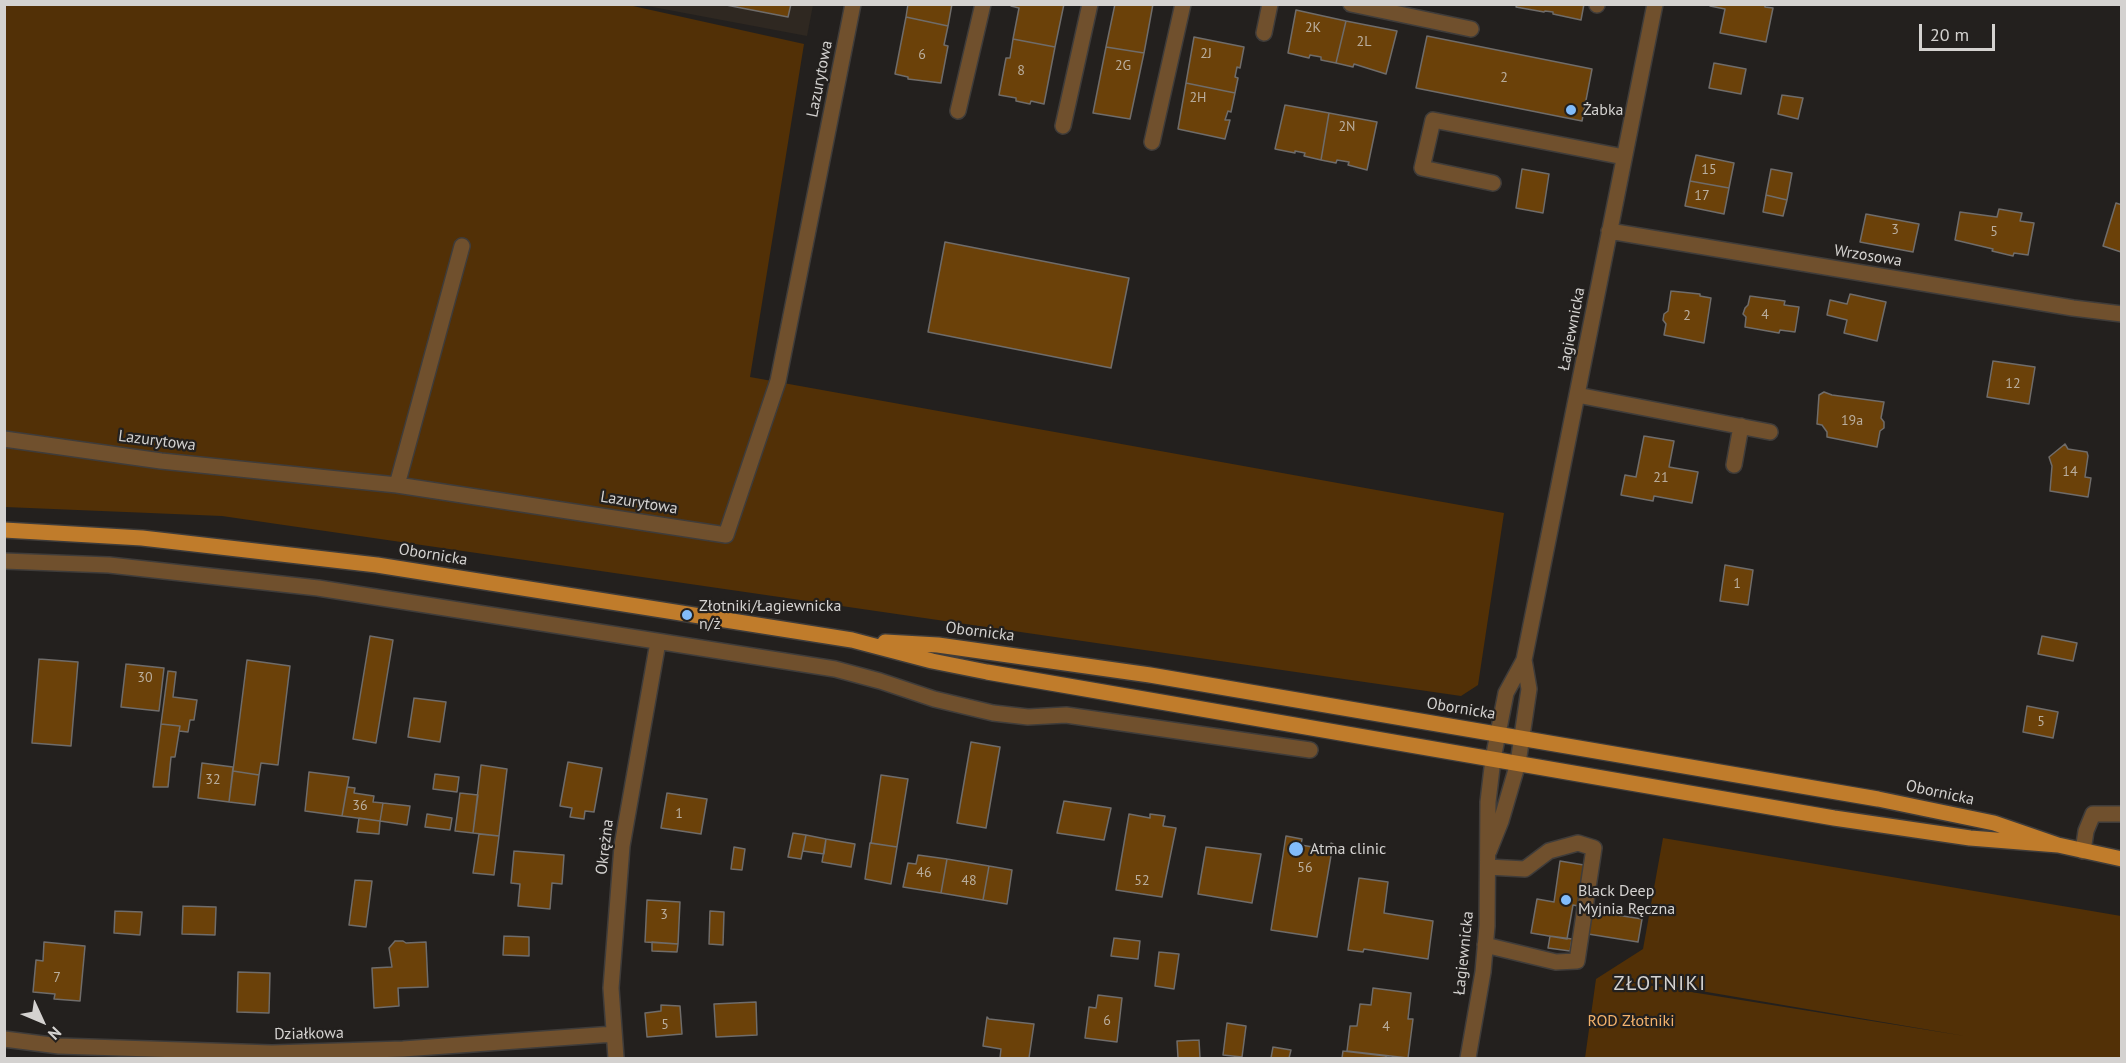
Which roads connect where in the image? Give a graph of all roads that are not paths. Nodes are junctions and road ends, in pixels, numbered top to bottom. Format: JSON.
{"nodes":[{"id":1,"x":853,"y":4,"type":"edge"},
{"id":2,"x":983,"y":4,"type":"edge"},
{"id":3,"x":1090,"y":4,"type":"edge"},
{"id":4,"x":1183,"y":4,"type":"edge"},
{"id":5,"x":1270,"y":4,"type":"edge"},
{"id":6,"x":1351,"y":4,"type":"edge"},
{"id":7,"x":1654,"y":4,"type":"edge"},
{"id":8,"x":1471,"y":29,"type":"dead end"},
{"id":9,"x":1264,"y":33,"type":"dead end"},
{"id":10,"x":957,"y":111,"type":"dead end"},
{"id":11,"x":1063,"y":126,"type":"dead end"},
{"id":12,"x":1152,"y":142,"type":"dead end"},
{"id":13,"x":1624,"y":157,"type":"junction"},
{"id":14,"x":1493,"y":183,"type":"dead end"},
{"id":15,"x":1609,"y":231,"type":"junction"},
{"id":16,"x":462,"y":246,"type":"dead end"},
{"id":17,"x":2121,"y":314,"type":"edge"},
{"id":18,"x":1577,"y":395,"type":"junction"},
{"id":19,"x":1741,"y":426,"type":"junction"},
{"id":20,"x":1770,"y":432,"type":"dead end"},
{"id":21,"x":4,"y":439,"type":"edge"},
{"id":22,"x":1734,"y":465,"type":"dead end"},
{"id":23,"x":397,"y":485,"type":"junction"},
{"id":24,"x":4,"y":530,"type":"edge"},
{"id":25,"x":4,"y":561,"type":"edge"},
{"id":26,"x":852,"y":640,"type":"junction"},
{"id":27,"x":658,"y":642,"type":"junction"},
{"id":28,"x":1524,"y":660,"type":"junction"},
{"id":29,"x":1498,"y":733,"type":"junction"},
{"id":30,"x":1522,"y":737,"type":"junction"},
{"id":31,"x":1310,"y":750,"type":"dead end"},
{"id":32,"x":1493,"y":759,"type":"junction"},
{"id":33,"x":1518,"y":763,"type":"junction"},
{"id":34,"x":2121,"y":814,"type":"edge"},
{"id":35,"x":2058,"y":845,"type":"junction"},
{"id":36,"x":1489,"y":851,"type":"junction"},
{"id":37,"x":2083,"y":851,"type":"junction"},
{"id":38,"x":2121,"y":859,"type":"edge"},
{"id":39,"x":1488,"y":867,"type":"junction"},
{"id":40,"x":1485,"y":945,"type":"junction"},
{"id":41,"x":614,"y":1034,"type":"junction"},
{"id":42,"x":4,"y":1039,"type":"edge"},
{"id":43,"x":58,"y":1052,"type":"edge"},
{"id":44,"x":271,"y":1056,"type":"edge"},
{"id":45,"x":616,"y":1059,"type":"edge"},
{"id":46,"x":1468,"y":1059,"type":"edge"}],
"edges":[{"from":1,"to":23,"type":"street","name":"Lazurytowa"},
{"from":2,"to":10,"type":"street"},
{"from":3,"to":11,"type":"street"},
{"from":4,"to":12,"type":"street"},
{"from":5,"to":9,"type":"street"},
{"from":6,"to":8,"type":"street"},
{"from":7,"to":13,"type":"street","name":"Łagiewnicka"},
{"from":13,"to":14,"type":"street"},
{"from":13,"to":15,"type":"street","name":"Łagiewnicka"},
{"from":15,"to":17,"type":"street","name":"Wrzosowa"},
{"from":15,"to":18,"type":"street","name":"Łagiewnicka"},
{"from":16,"to":23,"type":"street"},
{"from":18,"to":19,"type":"street"},
{"from":18,"to":28,"type":"street","name":"Łagiewnicka"},
{"from":19,"to":20,"type":"street"},
{"from":19,"to":22,"type":"street"},
{"from":21,"to":23,"type":"street","name":"Lazurytowa"},
{"from":24,"to":26,"type":"main road","name":"Obornicka"},
{"from":25,"to":27,"type":"street"},
{"from":26,"to":29,"type":"main road","name":"Obornicka"},
{"from":26,"to":32,"type":"main road","name":"Obornicka"},
{"from":27,"to":31,"type":"street"},
{"from":27,"to":41,"type":"street","name":"Okrężna"},
{"from":28,"to":29,"type":"street","name":"Łagiewnicka"},
{"from":28,"to":30,"type":"street","name":"Łagiewnicka"},
{"from":29,"to":30,"type":"main road","name":"Obornicka"},
{"from":29,"to":32,"type":"street","name":"Łagiewnicka"},
{"from":30,"to":33,"type":"street","name":"Łagiewnicka"},
{"from":30,"to":35,"type":"main road","name":"Obornicka"},
{"from":32,"to":33,"type":"main road","name":"Obornicka"},
{"from":32,"to":36,"type":"street","name":"Łagiewnicka"},
{"from":33,"to":35,"type":"main road","name":"Obornicka"},
{"from":33,"to":36,"type":"street","name":"Łagiewnicka"},
{"from":34,"to":37,"type":"street"},
{"from":35,"to":37,"type":"main road","name":"Obornicka"},
{"from":36,"to":39,"type":"street","name":"Łagiewnicka"},
{"from":37,"to":38,"type":"main road","name":"Obornicka"},
{"from":39,"to":40,"type":"street","name":"Łagiewnicka"},
{"from":39,"to":40,"type":"street"},
{"from":40,"to":46,"type":"street","name":"Łagiewnicka"},
{"from":41,"to":44,"type":"street","name":"Działkowa"},
{"from":41,"to":45,"type":"street","name":"Okrężna"},
{"from":42,"to":43,"type":"street","name":"Działkowa"},
{"from":43,"to":44,"type":"street","name":"Działkowa"}]}
